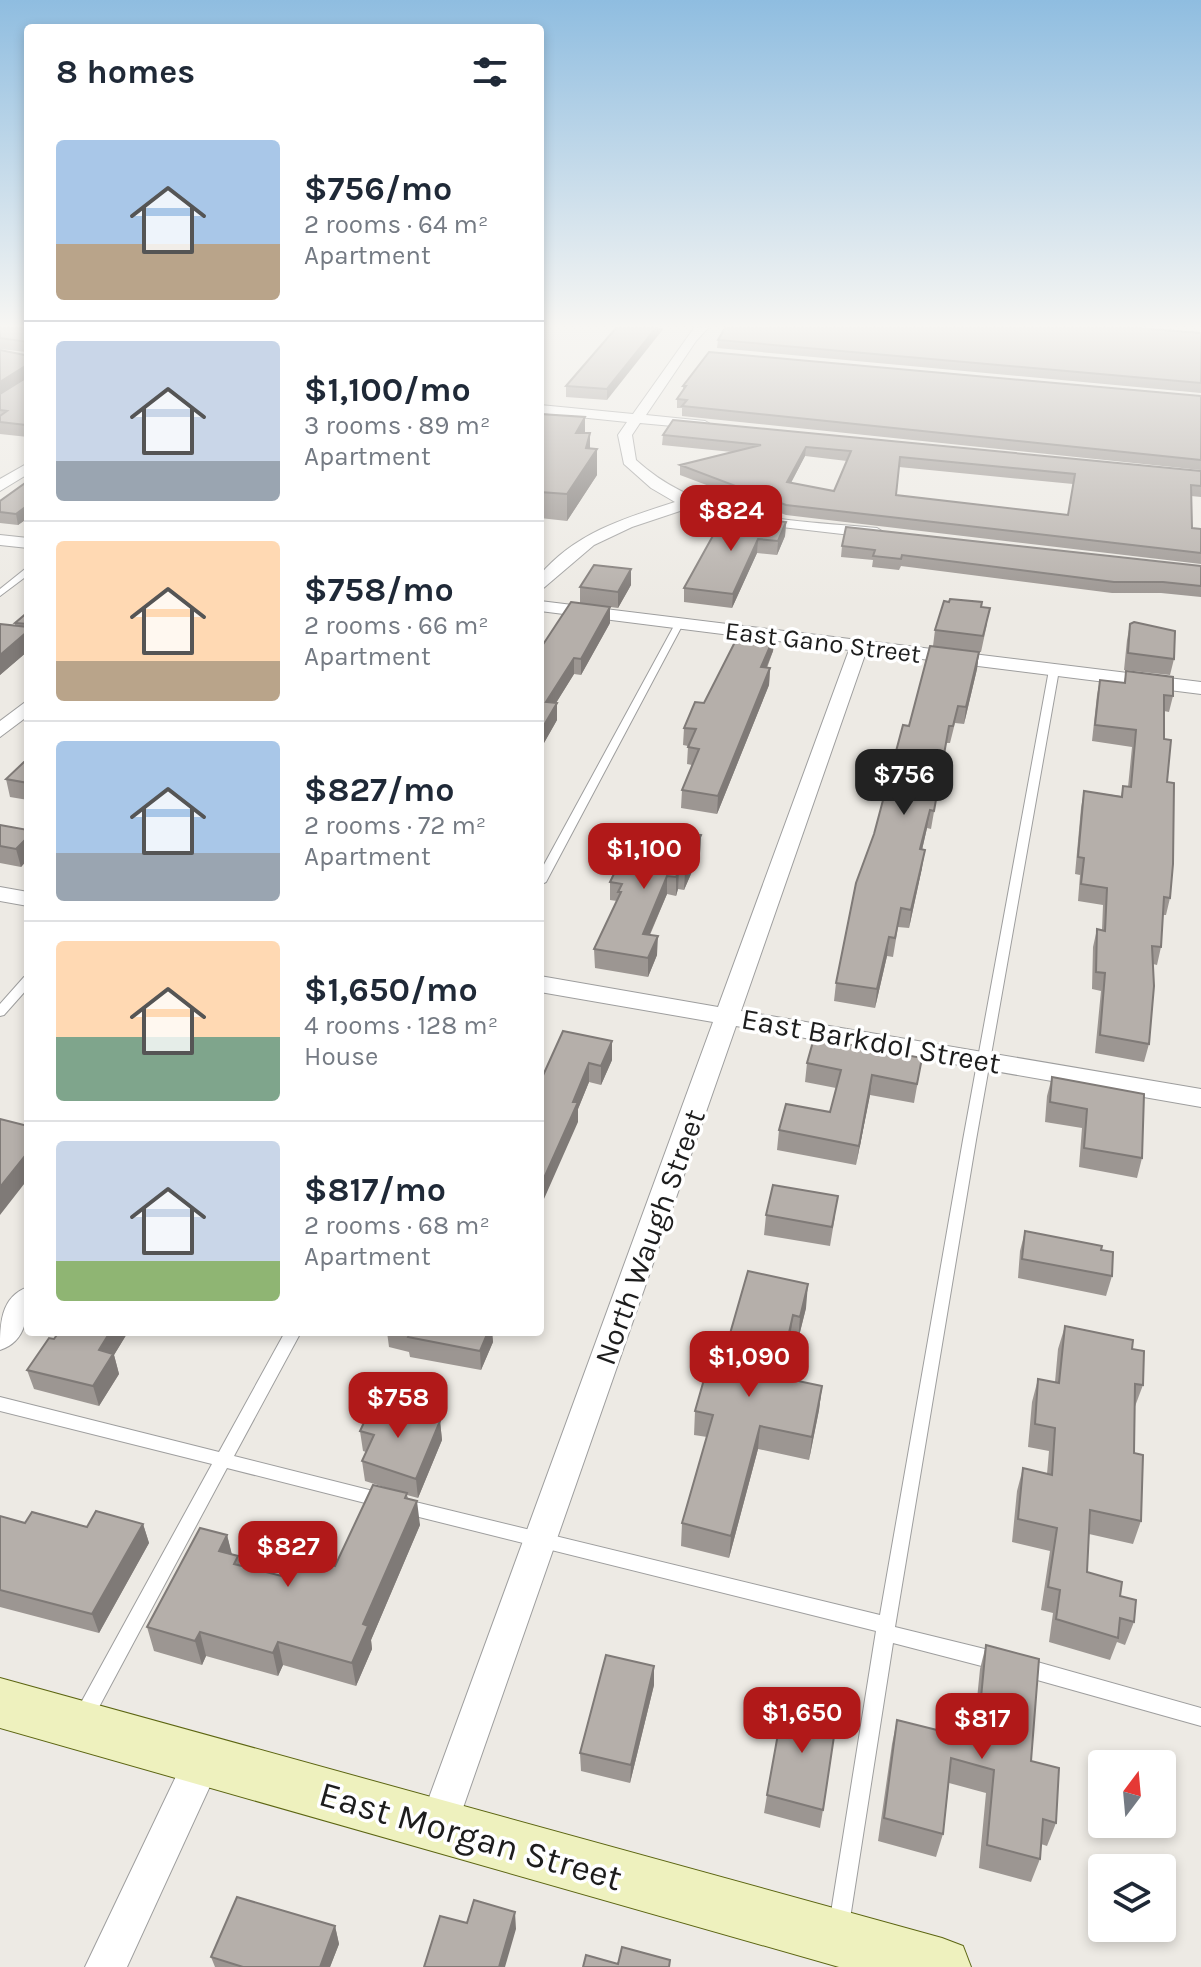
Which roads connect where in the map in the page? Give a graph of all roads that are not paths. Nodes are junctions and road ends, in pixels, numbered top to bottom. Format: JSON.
{"nodes":[{"id":1,"x":632,"y":420,"type":"edge"},
{"id":2,"x":652,"y":420,"type":"edge"},
{"id":3,"x":728,"y":427,"type":"edge"},
{"id":4,"x":24,"y":470,"type":"edge"},
{"id":5,"x":0,"y":486,"type":"edge"},
{"id":6,"x":689,"y":503,"type":"junction"},
{"id":7,"x":887,"y":534,"type":"edge"},
{"id":8,"x":0,"y":540,"type":"edge"},
{"id":9,"x":24,"y":543,"type":"edge"},
{"id":10,"x":24,"y":574,"type":"edge"},
{"id":11,"x":544,"y":580,"type":"edge"},
{"id":12,"x":0,"y":593,"type":"edge"},
{"id":13,"x":544,"y":607,"type":"edge"},
{"id":14,"x":679,"y":624,"type":"junction"},
{"id":15,"x":859,"y":647,"type":"junction"},
{"id":16,"x":1054,"y":670,"type":"junction"},
{"id":17,"x":1201,"y":688,"type":"edge"},
{"id":18,"x":24,"y":710,"type":"edge"},
{"id":19,"x":0,"y":731,"type":"edge"},
{"id":20,"x":544,"y":875,"type":"edge"},
{"id":21,"x":0,"y":894,"type":"edge"},
{"id":22,"x":24,"y":898,"type":"edge"},
{"id":23,"x":24,"y":985,"type":"edge"},
{"id":24,"x":544,"y":985,"type":"edge"},
{"id":25,"x":0,"y":1012,"type":"edge"},
{"id":26,"x":728,"y":1016,"type":"junction"},
{"id":27,"x":982,"y":1060,"type":"junction"},
{"id":28,"x":1201,"y":1098,"type":"edge"},
{"id":29,"x":24,"y":1305,"type":"edge"},
{"id":30,"x":291,"y":1336,"type":"edge"},
{"id":31,"x":0,"y":1338,"type":"edge"},
{"id":32,"x":0,"y":1404,"type":"edge"},
{"id":33,"x":222,"y":1461,"type":"junction"},
{"id":34,"x":541,"y":1540,"type":"junction"},
{"id":35,"x":884,"y":1628,"type":"junction"},
{"id":36,"x":0,"y":1703,"type":"edge"},
{"id":37,"x":1201,"y":1717,"type":"edge"},
{"id":38,"x":79,"y":1725,"type":"junction"},
{"id":39,"x":203,"y":1760,"type":"junction"},
{"id":40,"x":438,"y":1825,"type":"junction"},
{"id":41,"x":837,"y":1938,"type":"junction"},
{"id":42,"x":106,"y":1967,"type":"edge"},
{"id":43,"x":942,"y":1967,"type":"edge"}],
"edges":[{"from":1,"to":6,"type":"street"},
{"from":2,"to":3,"type":"street"},
{"from":4,"to":5,"type":"street"},
{"from":6,"to":7,"type":"street"},
{"from":6,"to":11,"type":"street"},
{"from":8,"to":9,"type":"street"},
{"from":10,"to":12,"type":"lane"},
{"from":13,"to":14,"type":"street","name":"East Gano Street"},
{"from":14,"to":15,"type":"street","name":"East Gano Street"},
{"from":14,"to":20,"type":"lane"},
{"from":15,"to":16,"type":"street","name":"East Gano Street"},
{"from":15,"to":26,"type":"street","name":"North Waugh Street"},
{"from":16,"to":17,"type":"street","name":"East Gano Street"},
{"from":16,"to":27,"type":"lane"},
{"from":18,"to":19,"type":"street"},
{"from":21,"to":22,"type":"street"},
{"from":23,"to":25,"type":"lane"},
{"from":24,"to":26,"type":"street","name":"East Barkdol Street"},
{"from":26,"to":27,"type":"street","name":"East Barkdol Street"},
{"from":26,"to":34,"type":"street","name":"North Waugh Street"},
{"from":27,"to":28,"type":"street","name":"East Barkdol Street"},
{"from":27,"to":35,"type":"lane"},
{"from":29,"to":31,"type":"street"},
{"from":30,"to":33,"type":"lane"},
{"from":32,"to":33,"type":"lane"},
{"from":33,"to":34,"type":"lane"},
{"from":33,"to":38,"type":"lane"},
{"from":34,"to":35,"type":"lane"},
{"from":34,"to":40,"type":"street","name":"North Waugh Street"},
{"from":35,"to":37,"type":"lane"},
{"from":35,"to":41,"type":"lane"},
{"from":36,"to":38,"type":"street","name":"East Morgan Street"},
{"from":38,"to":39,"type":"street","name":"East Morgan Street"},
{"from":39,"to":40,"type":"street","name":"East Morgan Street"},
{"from":39,"to":42,"type":"street"},
{"from":40,"to":41,"type":"street","name":"East Morgan Street"},
{"from":41,"to":43,"type":"street","name":"East Morgan Street"}]}
